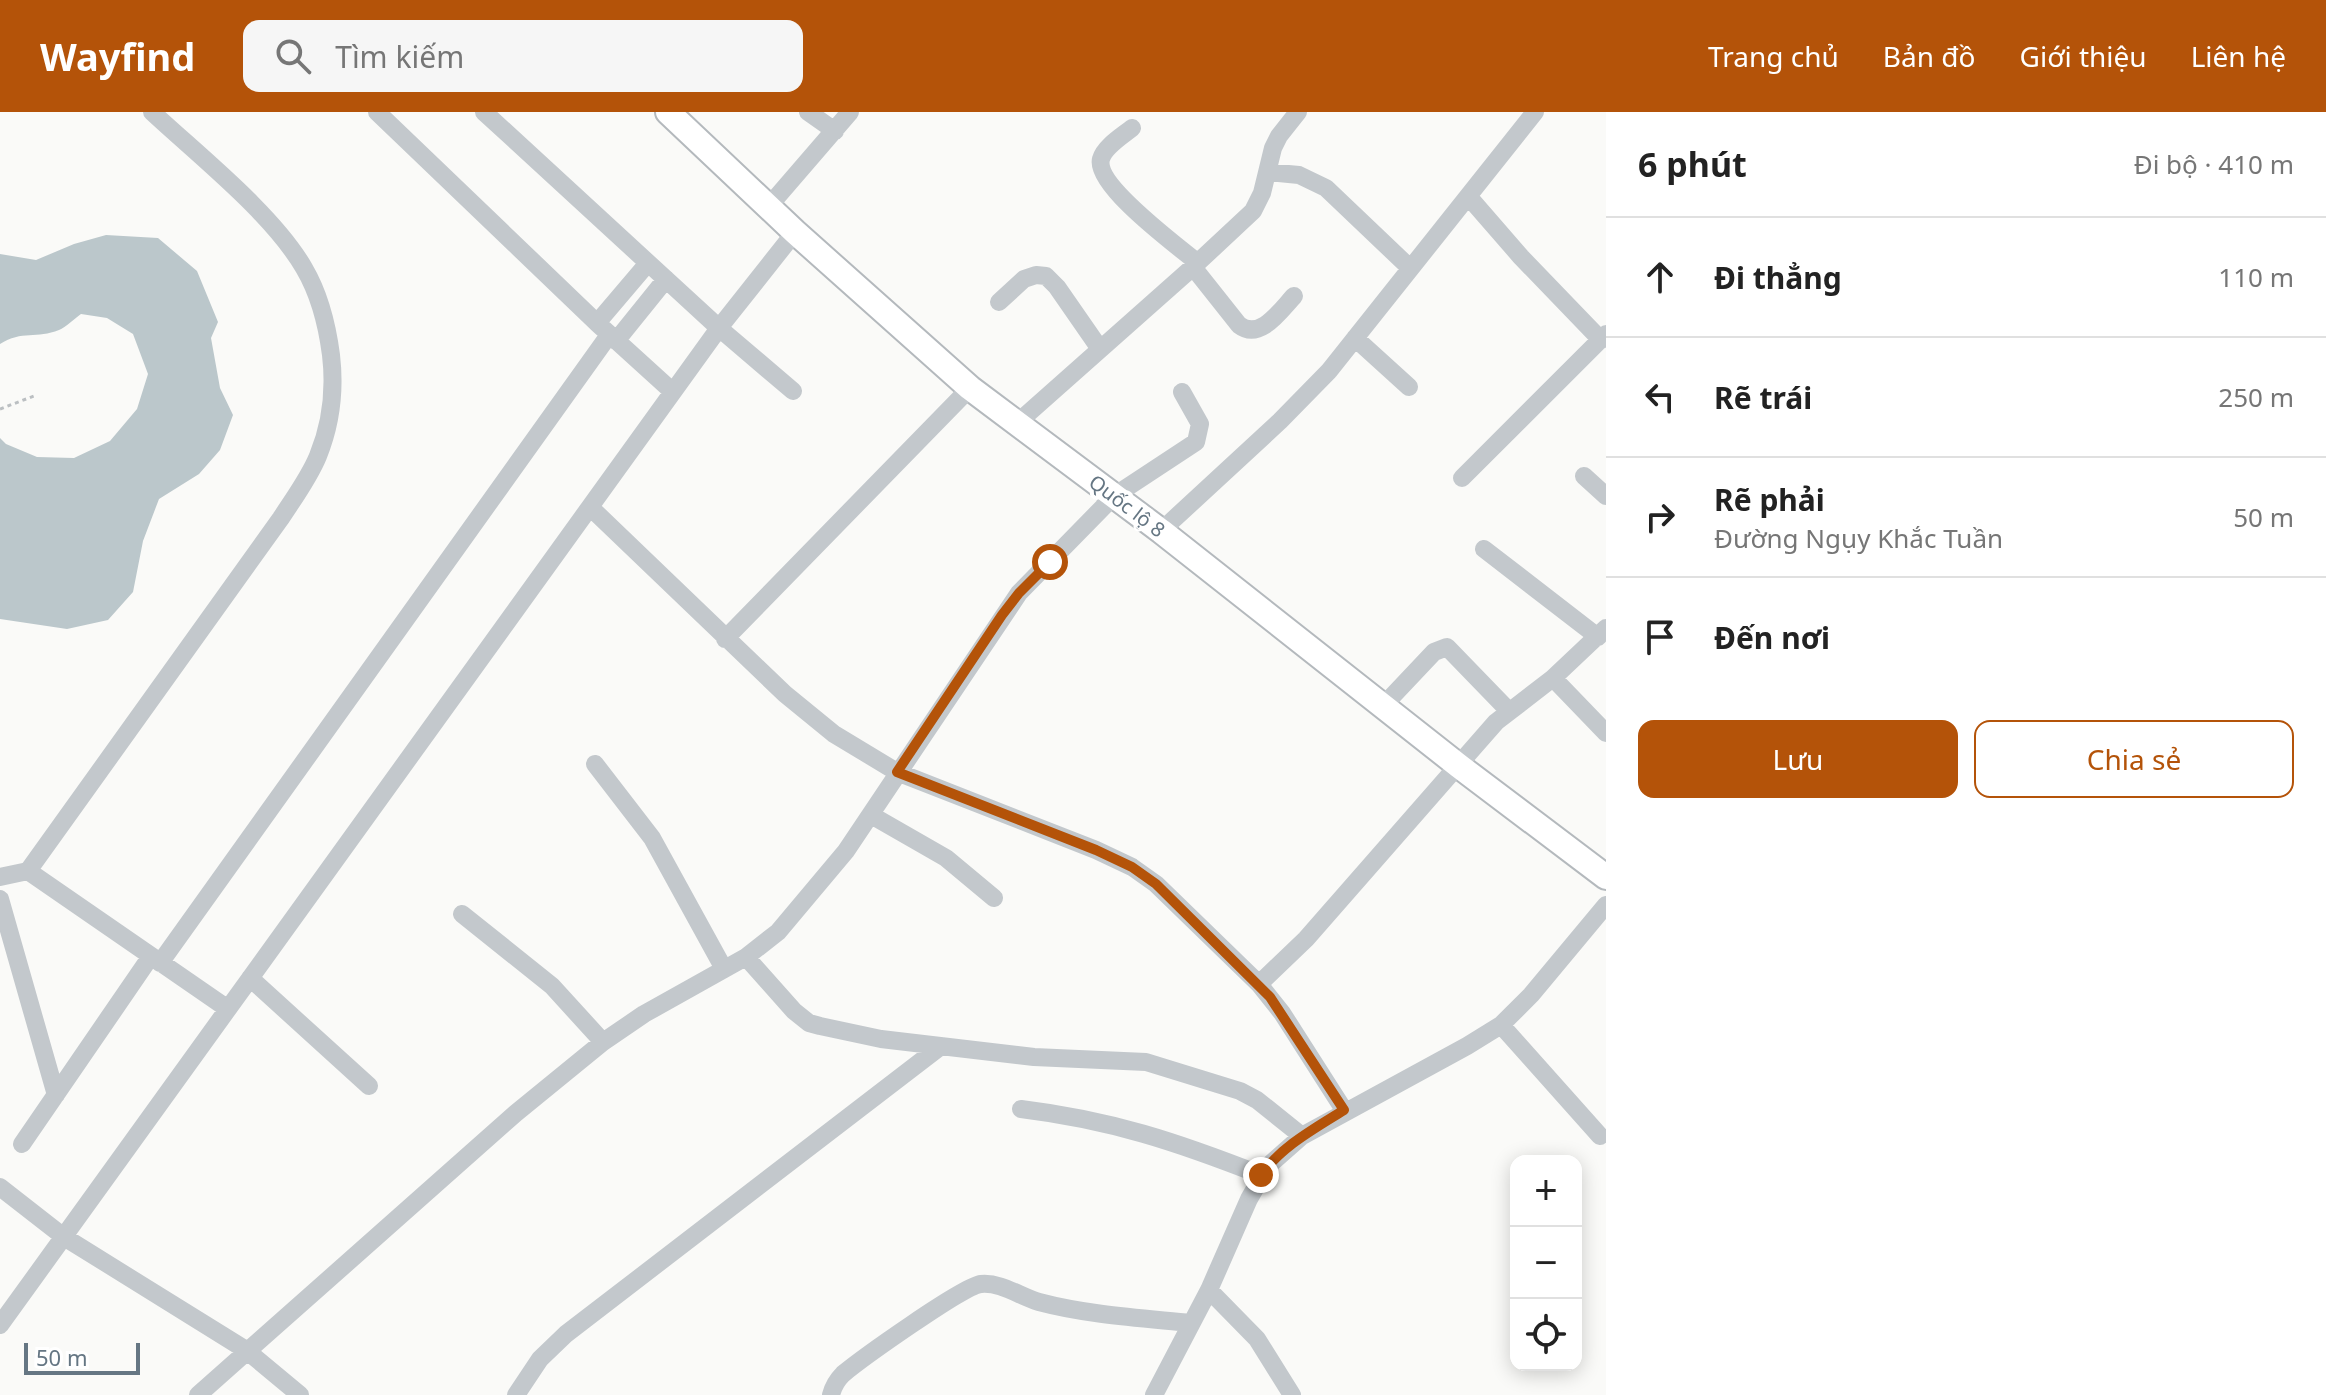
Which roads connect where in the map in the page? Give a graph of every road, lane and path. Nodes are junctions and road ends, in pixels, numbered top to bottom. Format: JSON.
{"nodes":[{"id":1,"x":152,"y":112,"type":"edge"},
{"id":2,"x":377,"y":112,"type":"edge"},
{"id":3,"x":484,"y":112,"type":"edge"},
{"id":4,"x":668,"y":112,"type":"edge"},
{"id":5,"x":808,"y":112,"type":"edge"},
{"id":6,"x":850,"y":112,"type":"edge"},
{"id":7,"x":1298,"y":112,"type":"edge"},
{"id":8,"x":1535,"y":112,"type":"edge"},
{"id":9,"x":1132,"y":128,"type":"dead end"},
{"id":10,"x":835,"y":131,"type":"junction"},
{"id":11,"x":1268,"y":172,"type":"junction"},
{"id":12,"x":1468,"y":196,"type":"junction"},
{"id":13,"x":769,"y":206,"type":"junction"},
{"id":14,"x":795,"y":232,"type":"junction"},
{"id":15,"x":648,"y":263,"type":"junction"},
{"id":16,"x":1196,"y":265,"type":"junction"},
{"id":17,"x":1410,"y":268,"type":"junction"},
{"id":18,"x":666,"y":279,"type":"junction"},
{"id":19,"x":1294,"y":296,"type":"dead end"},
{"id":20,"x":999,"y":302,"type":"dead end"},
{"id":21,"x":719,"y":328,"type":"junction"},
{"id":22,"x":607,"y":333,"type":"junction"},
{"id":23,"x":1604,"y":337,"type":"edge"},
{"id":24,"x":1355,"y":338,"type":"junction"},
{"id":25,"x":1100,"y":349,"type":"junction"},
{"id":26,"x":1409,"y":387,"type":"dead end"},
{"id":27,"x":970,"y":388,"type":"junction"},
{"id":28,"x":793,"y":391,"type":"dead end"},
{"id":29,"x":673,"y":392,"type":"junction"},
{"id":30,"x":1182,"y":392,"type":"dead end"},
{"id":31,"x":34,"y":396,"type":"dead end"},
{"id":32,"x":0,"y":409,"type":"edge"},
{"id":33,"x":1016,"y":424,"type":"junction"},
{"id":34,"x":1584,"y":476,"type":"dead end"},
{"id":35,"x":1462,"y":478,"type":"dead end"},
{"id":36,"x":1114,"y":496,"type":"junction"},
{"id":37,"x":1606,"y":496,"type":"edge"},
{"id":38,"x":590,"y":507,"type":"junction"},
{"id":39,"x":1161,"y":531,"type":"junction"},
{"id":40,"x":1484,"y":549,"type":"dead end"},
{"id":41,"x":1602,"y":633,"type":"edge"},
{"id":42,"x":725,"y":639,"type":"junction"},
{"id":43,"x":1553,"y":678,"type":"junction"},
{"id":44,"x":1383,"y":706,"type":"junction"},
{"id":45,"x":1509,"y":711,"type":"junction"},
{"id":46,"x":1606,"y":733,"type":"edge"},
{"id":47,"x":595,"y":764,"type":"dead end"},
{"id":48,"x":1459,"y":766,"type":"junction"},
{"id":49,"x":897,"y":772,"type":"junction"},
{"id":50,"x":871,"y":815,"type":"junction"},
{"id":51,"x":28,"y":871,"type":"junction"},
{"id":52,"x":0,"y":877,"type":"edge"},
{"id":53,"x":1606,"y":877,"type":"edge"},
{"id":54,"x":994,"y":898,"type":"dead end"},
{"id":55,"x":0,"y":899,"type":"edge"},
{"id":56,"x":1606,"y":905,"type":"edge"},
{"id":57,"x":462,"y":914,"type":"dead end"},
{"id":58,"x":746,"y":957,"type":"junction"},
{"id":59,"x":155,"y":960,"type":"junction"},
{"id":60,"x":724,"y":969,"type":"junction"},
{"id":61,"x":250,"y":978,"type":"junction"},
{"id":62,"x":1259,"y":984,"type":"junction"},
{"id":63,"x":228,"y":1009,"type":"junction"},
{"id":64,"x":1501,"y":1025,"type":"junction"},
{"id":65,"x":603,"y":1042,"type":"junction"},
{"id":66,"x":941,"y":1046,"type":"junction"},
{"id":67,"x":369,"y":1086,"type":"dead end"},
{"id":68,"x":56,"y":1095,"type":"junction"},
{"id":69,"x":1021,"y":1109,"type":"dead end"},
{"id":70,"x":1344,"y":1110,"type":"junction"},
{"id":71,"x":1302,"y":1136,"type":"junction"},
{"id":72,"x":1600,"y":1136,"type":"dead end"},
{"id":73,"x":22,"y":1144,"type":"dead end"},
{"id":74,"x":1261,"y":1175,"type":"junction"},
{"id":75,"x":0,"y":1187,"type":"edge"},
{"id":76,"x":64,"y":1237,"type":"junction"},
{"id":77,"x":1209,"y":1290,"type":"junction"},
{"id":78,"x":1191,"y":1323,"type":"junction"},
{"id":79,"x":0,"y":1325,"type":"edge"},
{"id":80,"x":246,"y":1350,"type":"junction"},
{"id":81,"x":198,"y":1395,"type":"edge"},
{"id":82,"x":300,"y":1395,"type":"edge"},
{"id":83,"x":516,"y":1395,"type":"edge"},
{"id":84,"x":831,"y":1395,"type":"edge"},
{"id":85,"x":1154,"y":1395,"type":"edge"},
{"id":86,"x":1292,"y":1395,"type":"edge"}],
"edges":[{"from":1,"to":51,"type":"street"},
{"from":2,"to":22,"type":"street"},
{"from":3,"to":15,"type":"street"},
{"from":4,"to":13,"type":"highway","name":"Quốc lộ 8"},
{"from":5,"to":10,"type":"street"},
{"from":6,"to":10,"type":"street"},
{"from":7,"to":11,"type":"street"},
{"from":8,"to":12,"type":"street"},
{"from":9,"to":16,"type":"street"},
{"from":10,"to":13,"type":"street"},
{"from":11,"to":16,"type":"street"},
{"from":11,"to":17,"type":"street"},
{"from":12,"to":17,"type":"street"},
{"from":12,"to":23,"type":"street"},
{"from":13,"to":14,"type":"highway","name":"Quốc lộ 8"},
{"from":14,"to":21,"type":"street"},
{"from":14,"to":27,"type":"highway","name":"Quốc lộ 8"},
{"from":15,"to":18,"type":"street"},
{"from":15,"to":22,"type":"street"},
{"from":16,"to":19,"type":"street"},
{"from":16,"to":25,"type":"street"},
{"from":17,"to":24,"type":"street"},
{"from":18,"to":21,"type":"street"},
{"from":18,"to":22,"type":"street"},
{"from":20,"to":25,"type":"street"},
{"from":21,"to":28,"type":"street"},
{"from":21,"to":29,"type":"street"},
{"from":22,"to":29,"type":"street"},
{"from":22,"to":59,"type":"street"},
{"from":23,"to":35,"type":"street"},
{"from":24,"to":26,"type":"street"},
{"from":24,"to":39,"type":"street"},
{"from":25,"to":33,"type":"street"},
{"from":27,"to":33,"type":"highway","name":"Quốc lộ 8"},
{"from":27,"to":42,"type":"street"},
{"from":29,"to":38,"type":"street"},
{"from":30,"to":36,"type":"street"},
{"from":31,"to":32,"type":"path"},
{"from":33,"to":36,"type":"highway","name":"Quốc lộ 8"},
{"from":34,"to":37,"type":"street"},
{"from":36,"to":39,"type":"highway","name":"Quốc lộ 8"},
{"from":36,"to":49,"type":"street"},
{"from":38,"to":42,"type":"street"},
{"from":38,"to":61,"type":"street"},
{"from":39,"to":44,"type":"highway","name":"Quốc lộ 8"},
{"from":40,"to":41,"type":"street"},
{"from":41,"to":43,"type":"street"},
{"from":42,"to":49,"type":"street"},
{"from":43,"to":45,"type":"street"},
{"from":43,"to":46,"type":"street"},
{"from":44,"to":45,"type":"street"},
{"from":44,"to":48,"type":"highway","name":"Quốc lộ 8"},
{"from":45,"to":48,"type":"street"},
{"from":47,"to":60,"type":"street"},
{"from":48,"to":53,"type":"highway","name":"Quốc lộ 8"},
{"from":48,"to":62,"type":"street"},
{"from":49,"to":50,"type":"street"},
{"from":49,"to":62,"type":"street"},
{"from":50,"to":54,"type":"street"},
{"from":50,"to":58,"type":"street"},
{"from":51,"to":52,"type":"street"},
{"from":51,"to":59,"type":"street"},
{"from":55,"to":68,"type":"street"},
{"from":56,"to":64,"type":"street"},
{"from":57,"to":65,"type":"street"},
{"from":58,"to":60,"type":"street"},
{"from":58,"to":66,"type":"street"},
{"from":59,"to":63,"type":"street"},
{"from":59,"to":68,"type":"street"},
{"from":60,"to":65,"type":"street"},
{"from":61,"to":63,"type":"street"},
{"from":61,"to":67,"type":"street"},
{"from":62,"to":70,"type":"street"},
{"from":63,"to":76,"type":"street"},
{"from":64,"to":70,"type":"street"},
{"from":64,"to":72,"type":"street"},
{"from":65,"to":80,"type":"street"},
{"from":66,"to":71,"type":"street"},
{"from":66,"to":83,"type":"street"},
{"from":68,"to":73,"type":"street"},
{"from":69,"to":74,"type":"street"},
{"from":70,"to":71,"type":"street"},
{"from":71,"to":74,"type":"street"},
{"from":74,"to":77,"type":"street"},
{"from":75,"to":76,"type":"street"},
{"from":76,"to":79,"type":"street"},
{"from":76,"to":80,"type":"street"},
{"from":77,"to":78,"type":"street"},
{"from":77,"to":86,"type":"street"},
{"from":78,"to":84,"type":"street"},
{"from":78,"to":85,"type":"street"},
{"from":80,"to":81,"type":"street"},
{"from":80,"to":82,"type":"street"}]}
